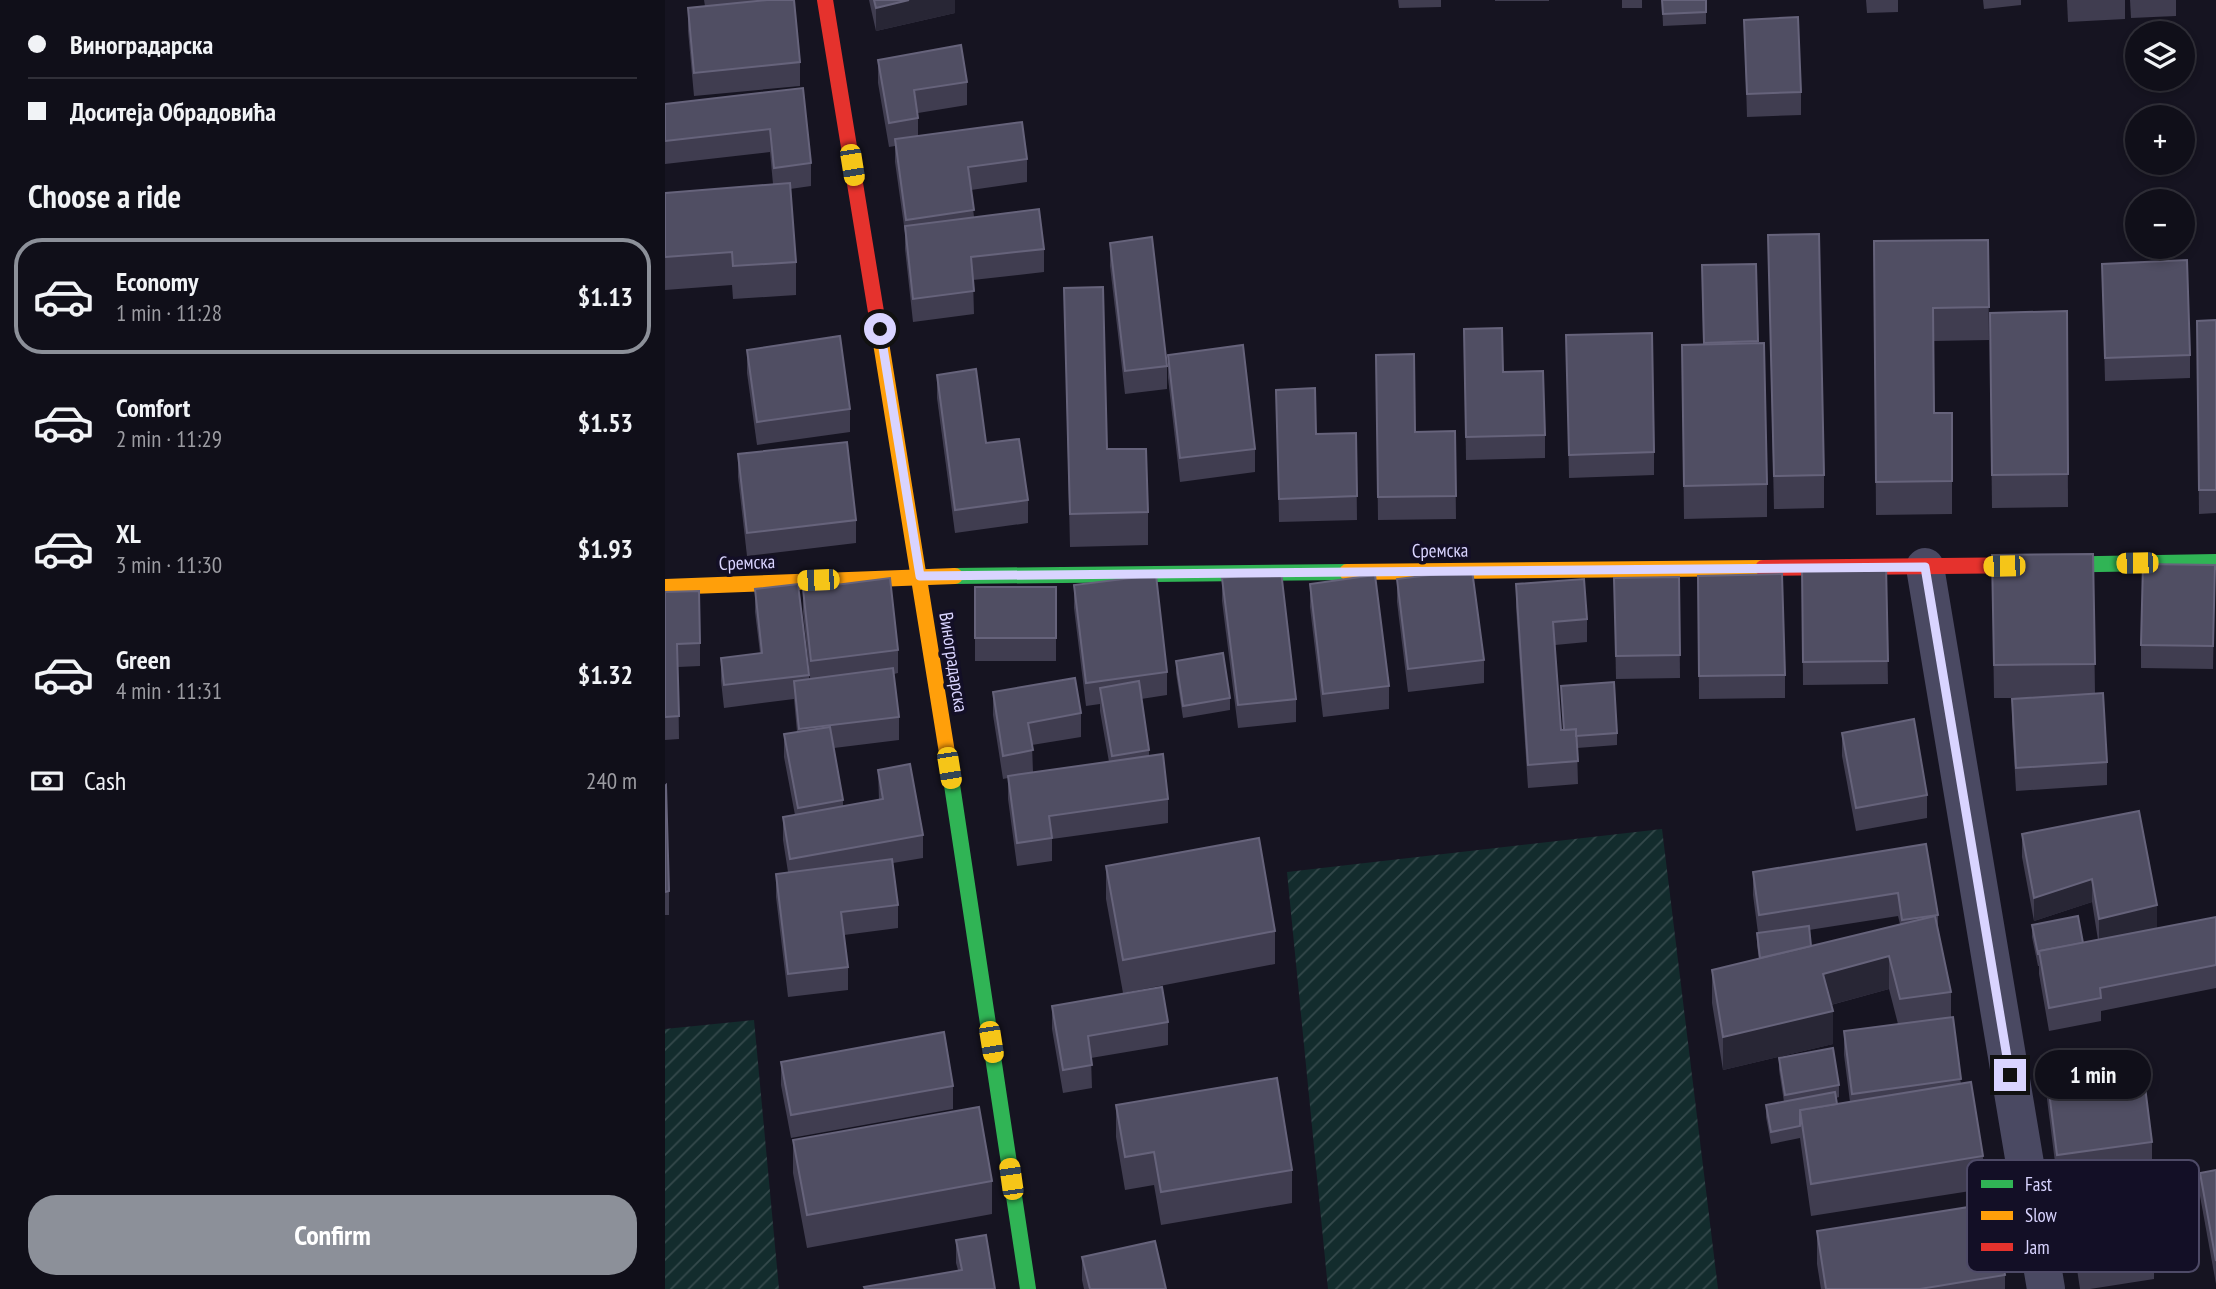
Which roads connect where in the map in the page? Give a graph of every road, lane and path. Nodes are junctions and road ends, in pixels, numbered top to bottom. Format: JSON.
{"nodes":[{"id":1,"x":825,"y":0,"type":"edge"},
{"id":2,"x":2216,"y":562,"type":"edge"},
{"id":3,"x":1925,"y":567,"type":"junction"},
{"id":4,"x":920,"y":576,"type":"junction"},
{"id":5,"x":665,"y":587,"type":"edge"},
{"id":6,"x":2024,"y":1160,"type":"edge"},
{"id":7,"x":1028,"y":1289,"type":"edge"}],
"edges":[{"from":1,"to":4,"type":"street","name":"Виноградарска"},
{"from":2,"to":3,"type":"street","name":"Сремска"},
{"from":3,"to":4,"type":"street","name":"Сремска"},
{"from":3,"to":6,"type":"street"},
{"from":4,"to":5,"type":"street","name":"Сремска"},
{"from":4,"to":7,"type":"street","name":"Виноградарска"}]}
